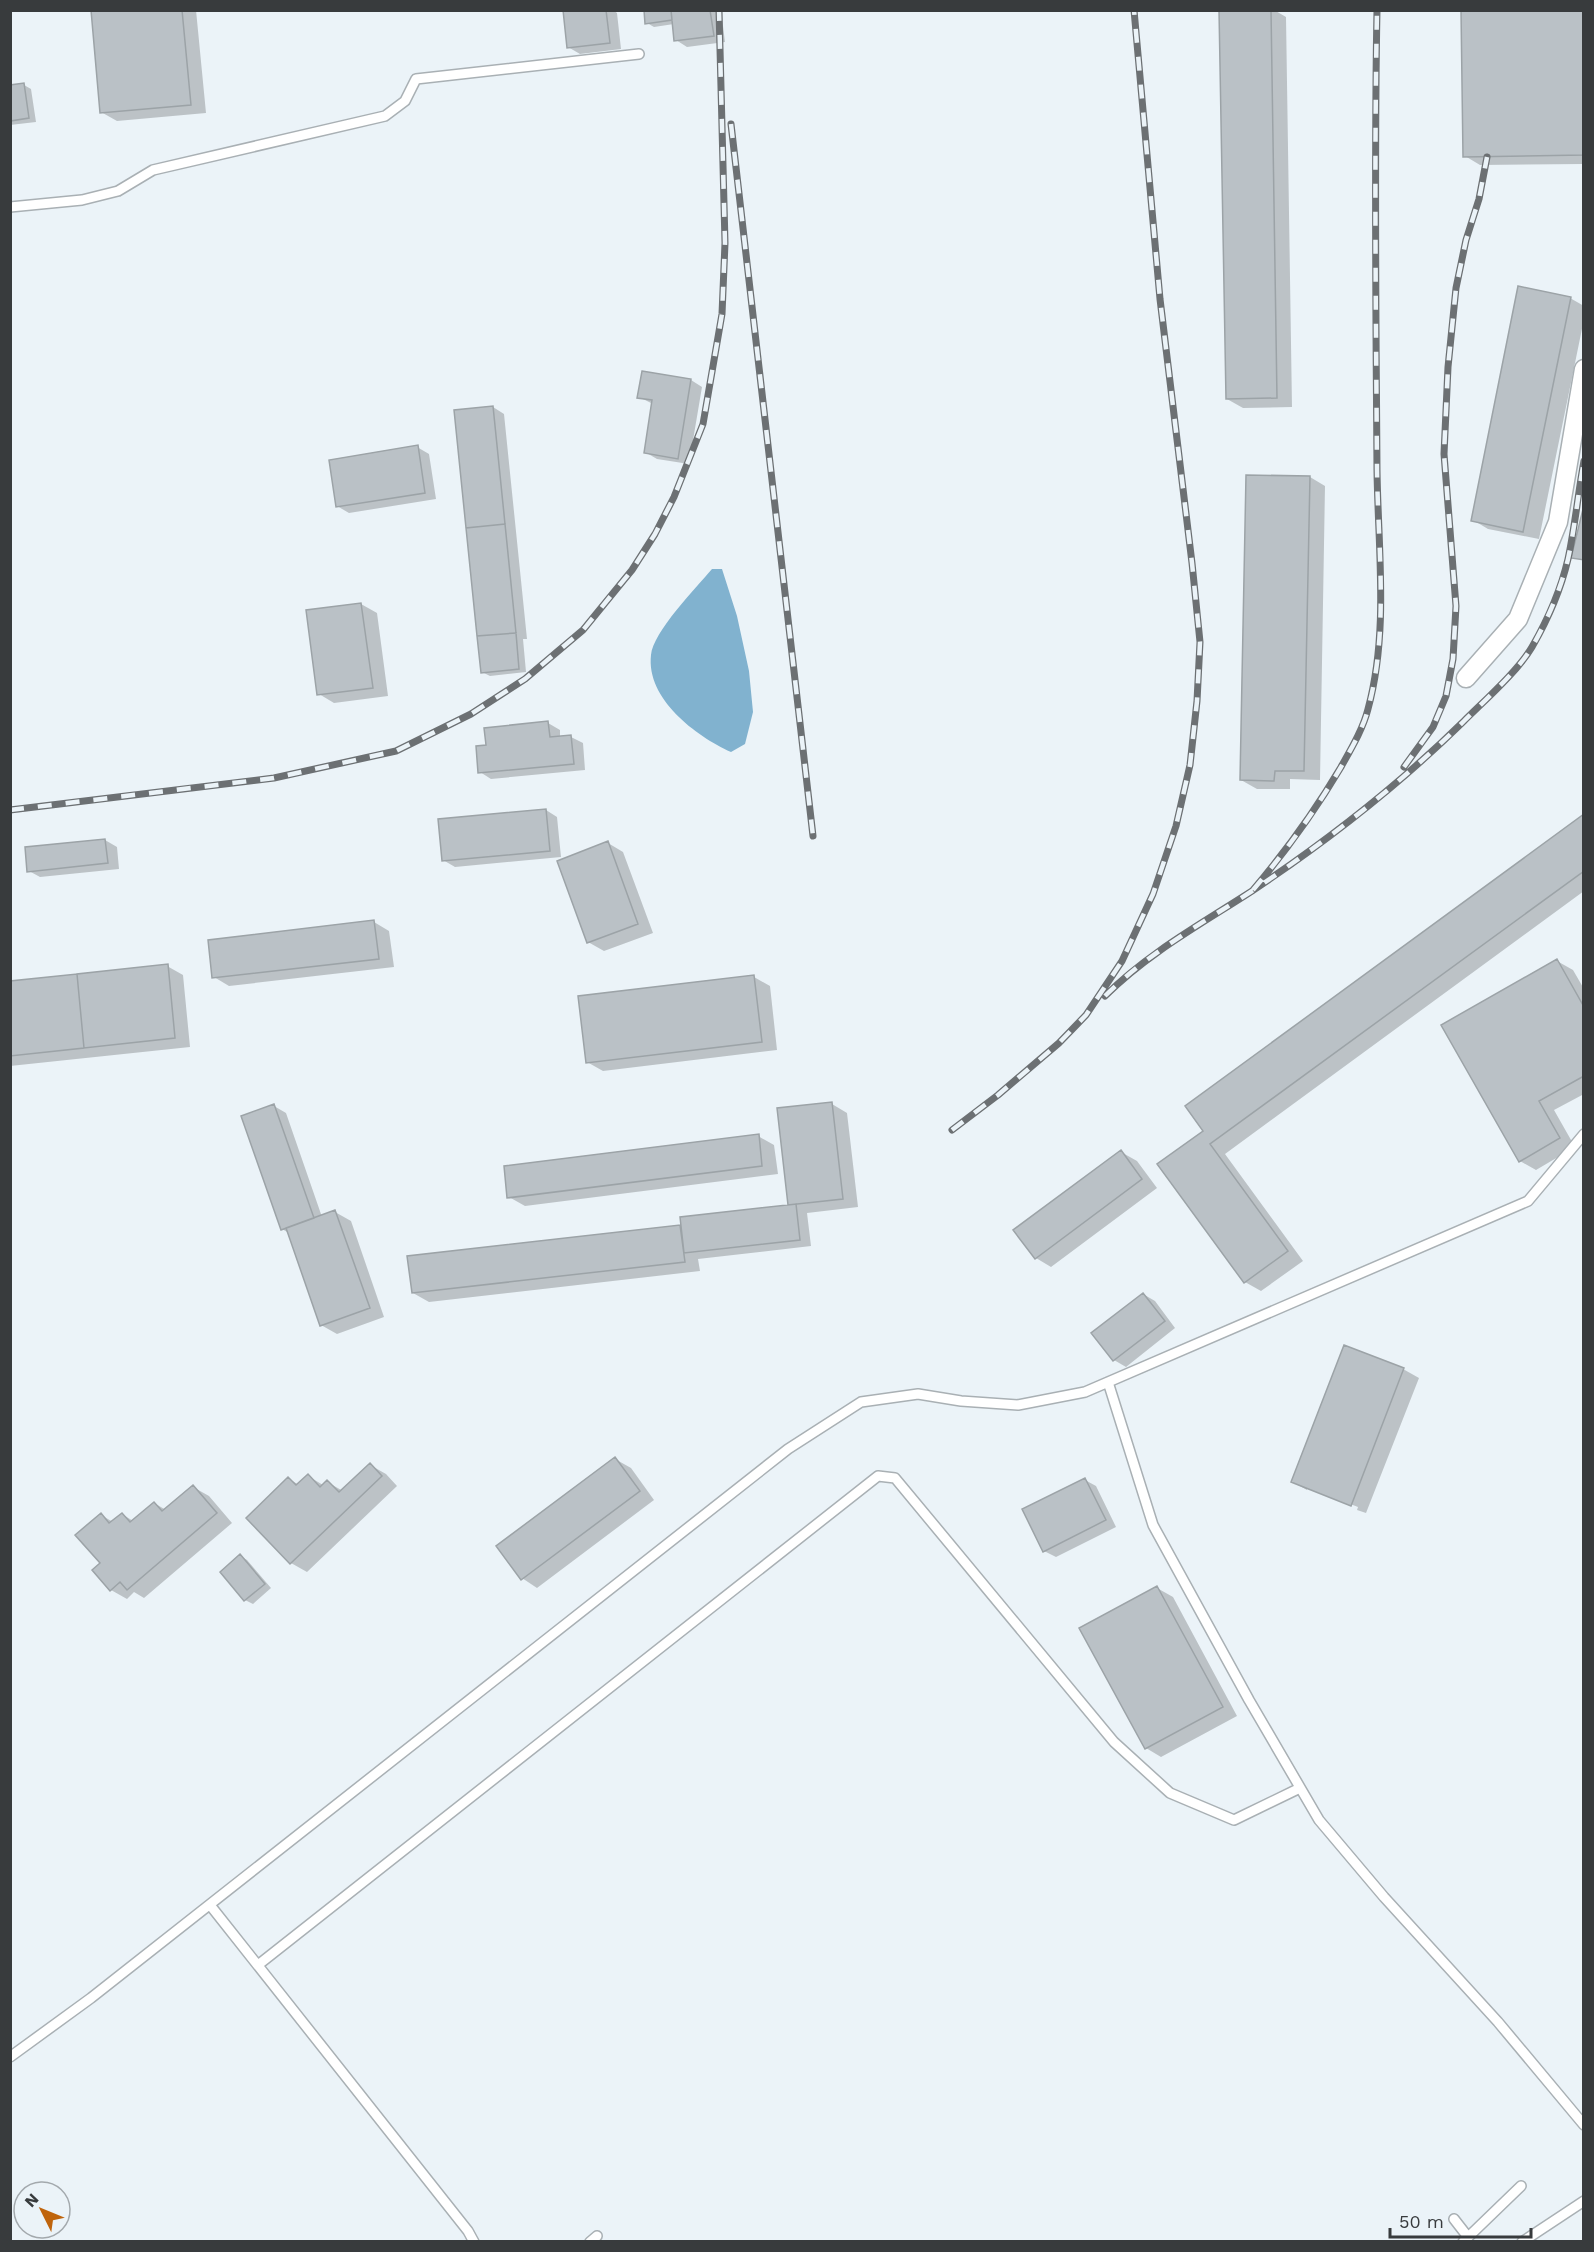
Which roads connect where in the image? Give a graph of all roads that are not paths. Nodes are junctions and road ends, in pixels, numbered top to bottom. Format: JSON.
{"nodes":[{"id":1,"x":639,"y":54,"type":"dead end"},
{"id":2,"x":10,"y":207,"type":"edge"},
{"id":3,"x":1584,"y":369,"type":"edge"},
{"id":4,"x":1466,"y":678,"type":"dead end"},
{"id":5,"x":1584,"y":1134,"type":"edge"},
{"id":6,"x":1108,"y":1382,"type":"junction"},
{"id":7,"x":1300,"y":1788,"type":"junction"},
{"id":8,"x":210,"y":1905,"type":"junction"},
{"id":9,"x":258,"y":1965,"type":"junction"},
{"id":10,"x":10,"y":2057,"type":"edge"},
{"id":11,"x":1584,"y":2125,"type":"edge"},
{"id":12,"x":1521,"y":2186,"type":"dead end"},
{"id":13,"x":1584,"y":2201,"type":"edge"},
{"id":14,"x":1454,"y":2219,"type":"dead end"},
{"id":15,"x":1465,"y":2239,"type":"edge"},
{"id":16,"x":474,"y":2241,"type":"edge"},
{"id":17,"x":1522,"y":2241,"type":"edge"}],
"edges":[{"from":1,"to":2,"type":"lane"},
{"from":3,"to":4,"type":"street"},
{"from":5,"to":6,"type":"lane"},
{"from":6,"to":7,"type":"lane"},
{"from":6,"to":8,"type":"lane"},
{"from":7,"to":9,"type":"lane"},
{"from":7,"to":11,"type":"lane"},
{"from":8,"to":9,"type":"lane"},
{"from":8,"to":10,"type":"lane"},
{"from":9,"to":16,"type":"lane"},
{"from":12,"to":15,"type":"lane"},
{"from":13,"to":17,"type":"lane"},
{"from":14,"to":15,"type":"lane"}]}
